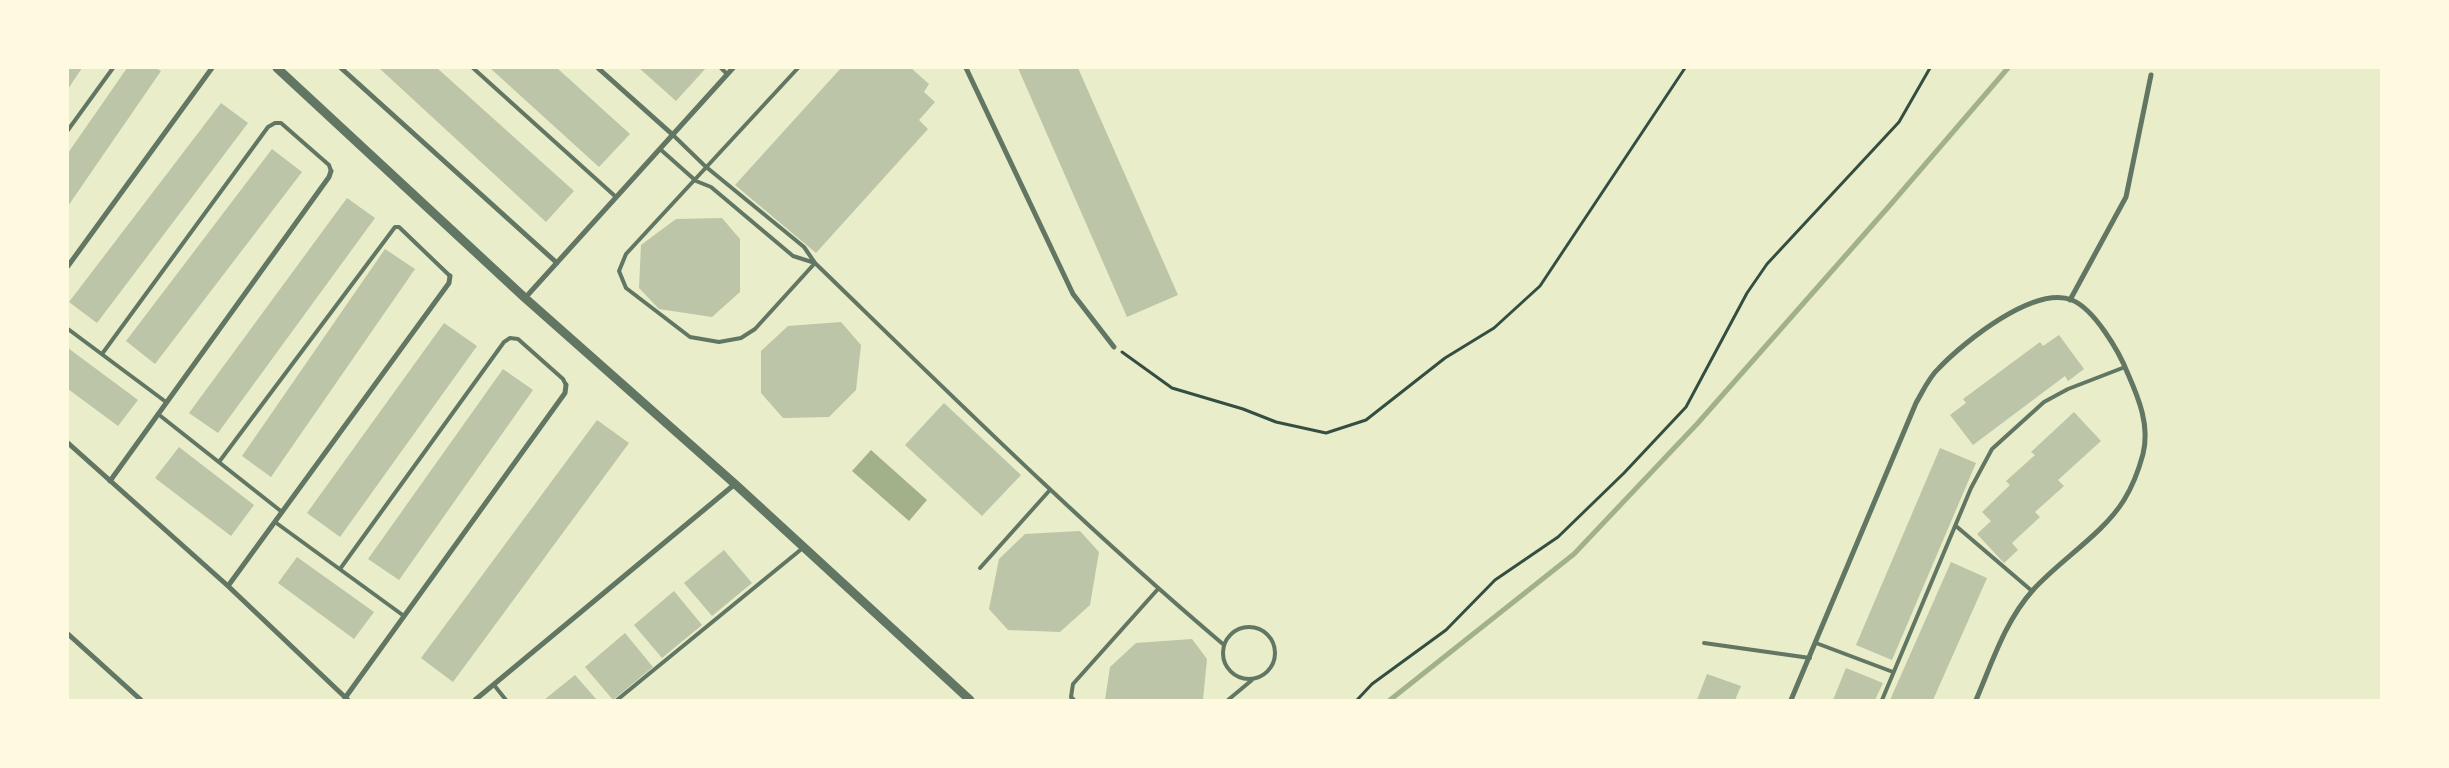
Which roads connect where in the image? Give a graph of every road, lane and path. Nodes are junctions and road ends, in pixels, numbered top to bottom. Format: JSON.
{"nodes":[{"id":1,"x":113,"y":68,"type":"edge"},
{"id":2,"x":212,"y":68,"type":"edge"},
{"id":3,"x":276,"y":68,"type":"edge"},
{"id":4,"x":341,"y":68,"type":"edge"},
{"id":5,"x":473,"y":68,"type":"edge"},
{"id":6,"x":598,"y":68,"type":"edge"},
{"id":7,"x":720,"y":68,"type":"edge"},
{"id":8,"x":733,"y":68,"type":"edge"},
{"id":9,"x":798,"y":68,"type":"edge"},
{"id":10,"x":966,"y":68,"type":"edge"},
{"id":11,"x":1685,"y":68,"type":"edge"},
{"id":12,"x":1930,"y":68,"type":"edge"},
{"id":13,"x":727,"y":74,"type":"junction"},
{"id":14,"x":2151,"y":75,"type":"dead end"},
{"id":15,"x":68,"y":130,"type":"edge"},
{"id":16,"x":673,"y":135,"type":"junction"},
{"id":17,"x":660,"y":148,"type":"junction"},
{"id":18,"x":705,"y":166,"type":"junction"},
{"id":19,"x":330,"y":171,"type":"joint"},
{"id":20,"x":694,"y":179,"type":"junction"},
{"id":21,"x":616,"y":197,"type":"junction"},
{"id":22,"x":556,"y":263,"type":"junction"},
{"id":23,"x":815,"y":263,"type":"junction"},
{"id":24,"x":68,"y":266,"type":"edge"},
{"id":25,"x":450,"y":276,"type":"joint"},
{"id":26,"x":525,"y":298,"type":"junction"},
{"id":27,"x":2070,"y":300,"type":"junction"},
{"id":28,"x":68,"y":329,"type":"edge"},
{"id":29,"x":1114,"y":347,"type":"joint"},
{"id":30,"x":102,"y":354,"type":"junction"},
{"id":31,"x":2126,"y":367,"type":"junction"},
{"id":32,"x":566,"y":385,"type":"joint"},
{"id":33,"x":166,"y":402,"type":"junction"},
{"id":34,"x":158,"y":414,"type":"junction"},
{"id":35,"x":68,"y":443,"type":"edge"},
{"id":36,"x":220,"y":462,"type":"junction"},
{"id":37,"x":110,"y":481,"type":"junction"},
{"id":38,"x":735,"y":484,"type":"junction"},
{"id":39,"x":1049,"y":490,"type":"junction"},
{"id":40,"x":282,"y":512,"type":"junction"},
{"id":41,"x":275,"y":522,"type":"junction"},
{"id":42,"x":1956,"y":526,"type":"junction"},
{"id":43,"x":804,"y":547,"type":"junction"},
{"id":44,"x":980,"y":568,"type":"dead end"},
{"id":45,"x":340,"y":569,"type":"junction"},
{"id":46,"x":228,"y":586,"type":"junction"},
{"id":47,"x":1158,"y":589,"type":"junction"},
{"id":48,"x":2032,"y":591,"type":"junction"},
{"id":49,"x":404,"y":616,"type":"junction"},
{"id":50,"x":68,"y":634,"type":"edge"},
{"id":51,"x":1704,"y":643,"type":"dead end"},
{"id":52,"x":1816,"y":643,"type":"junction"},
{"id":53,"x":1224,"y":645,"type":"junction"},
{"id":54,"x":1810,"y":658,"type":"junction"},
{"id":55,"x":1893,"y":672,"type":"junction"},
{"id":56,"x":1254,"y":678,"type":"junction"},
{"id":57,"x":494,"y":685,"type":"junction"},
{"id":58,"x":347,"y":699,"type":"edge"},
{"id":59,"x":141,"y":700,"type":"edge"},
{"id":60,"x":475,"y":700,"type":"edge"},
{"id":61,"x":506,"y":700,"type":"edge"},
{"id":62,"x":617,"y":700,"type":"edge"},
{"id":63,"x":970,"y":700,"type":"edge"},
{"id":64,"x":1074,"y":700,"type":"edge"},
{"id":65,"x":1228,"y":700,"type":"edge"},
{"id":66,"x":1357,"y":700,"type":"edge"},
{"id":67,"x":1791,"y":700,"type":"edge"},
{"id":68,"x":1882,"y":700,"type":"edge"},
{"id":69,"x":1976,"y":700,"type":"edge"}],
"edges":[{"from":1,"to":15,"type":"lane"},
{"from":2,"to":24,"type":"street"},
{"from":3,"to":26,"type":"street"},
{"from":4,"to":22,"type":"street"},
{"from":5,"to":21,"type":"lane"},
{"from":6,"to":16,"type":"street"},
{"from":7,"to":13,"type":"lane"},
{"from":8,"to":13,"type":"street"},
{"from":9,"to":18,"type":"lane"},
{"from":10,"to":29,"type":"street"},
{"from":11,"to":29,"type":"path"},
{"from":12,"to":66,"type":"path"},
{"from":13,"to":16,"type":"street"},
{"from":14,"to":27,"type":"street"},
{"from":16,"to":17,"type":"street"},
{"from":16,"to":18,"type":"lane"},
{"from":17,"to":20,"type":"lane"},
{"from":17,"to":21,"type":"street"},
{"from":18,"to":20,"type":"lane"},
{"from":18,"to":23,"type":"lane"},
{"from":19,"to":30,"type":"lane"},
{"from":19,"to":33,"type":"street"},
{"from":20,"to":23,"type":"lane"},
{"from":20,"to":23,"type":"lane"},
{"from":21,"to":22,"type":"street"},
{"from":22,"to":26,"type":"street"},
{"from":23,"to":39,"type":"lane"},
{"from":25,"to":36,"type":"lane"},
{"from":25,"to":40,"type":"street"},
{"from":26,"to":38,"type":"street"},
{"from":27,"to":31,"type":"street"},
{"from":27,"to":52,"type":"street"},
{"from":28,"to":30,"type":"lane"},
{"from":30,"to":33,"type":"lane"},
{"from":31,"to":42,"type":"lane"},
{"from":31,"to":48,"type":"street"},
{"from":32,"to":45,"type":"lane"},
{"from":32,"to":49,"type":"street"},
{"from":33,"to":34,"type":"street"},
{"from":34,"to":36,"type":"lane"},
{"from":34,"to":37,"type":"street"},
{"from":35,"to":37,"type":"street"},
{"from":36,"to":40,"type":"lane"},
{"from":37,"to":46,"type":"street"},
{"from":38,"to":43,"type":"street"},
{"from":38,"to":57,"type":"street"},
{"from":39,"to":44,"type":"lane"},
{"from":39,"to":47,"type":"lane"},
{"from":40,"to":41,"type":"street"},
{"from":41,"to":45,"type":"lane"},
{"from":41,"to":46,"type":"street"},
{"from":42,"to":48,"type":"lane"},
{"from":42,"to":55,"type":"lane"},
{"from":43,"to":62,"type":"lane"},
{"from":43,"to":63,"type":"street"},
{"from":45,"to":49,"type":"lane"},
{"from":46,"to":58,"type":"street"},
{"from":47,"to":53,"type":"lane"},
{"from":47,"to":64,"type":"lane"},
{"from":48,"to":69,"type":"street"},
{"from":49,"to":58,"type":"street"},
{"from":50,"to":59,"type":"street"},
{"from":51,"to":54,"type":"lane"},
{"from":52,"to":54,"type":"street"},
{"from":52,"to":55,"type":"lane"},
{"from":53,"to":56,"type":"lane"},
{"from":53,"to":56,"type":"lane"},
{"from":54,"to":67,"type":"street"},
{"from":55,"to":68,"type":"lane"},
{"from":56,"to":65,"type":"lane"},
{"from":57,"to":60,"type":"street"},
{"from":57,"to":61,"type":"lane"}]}
